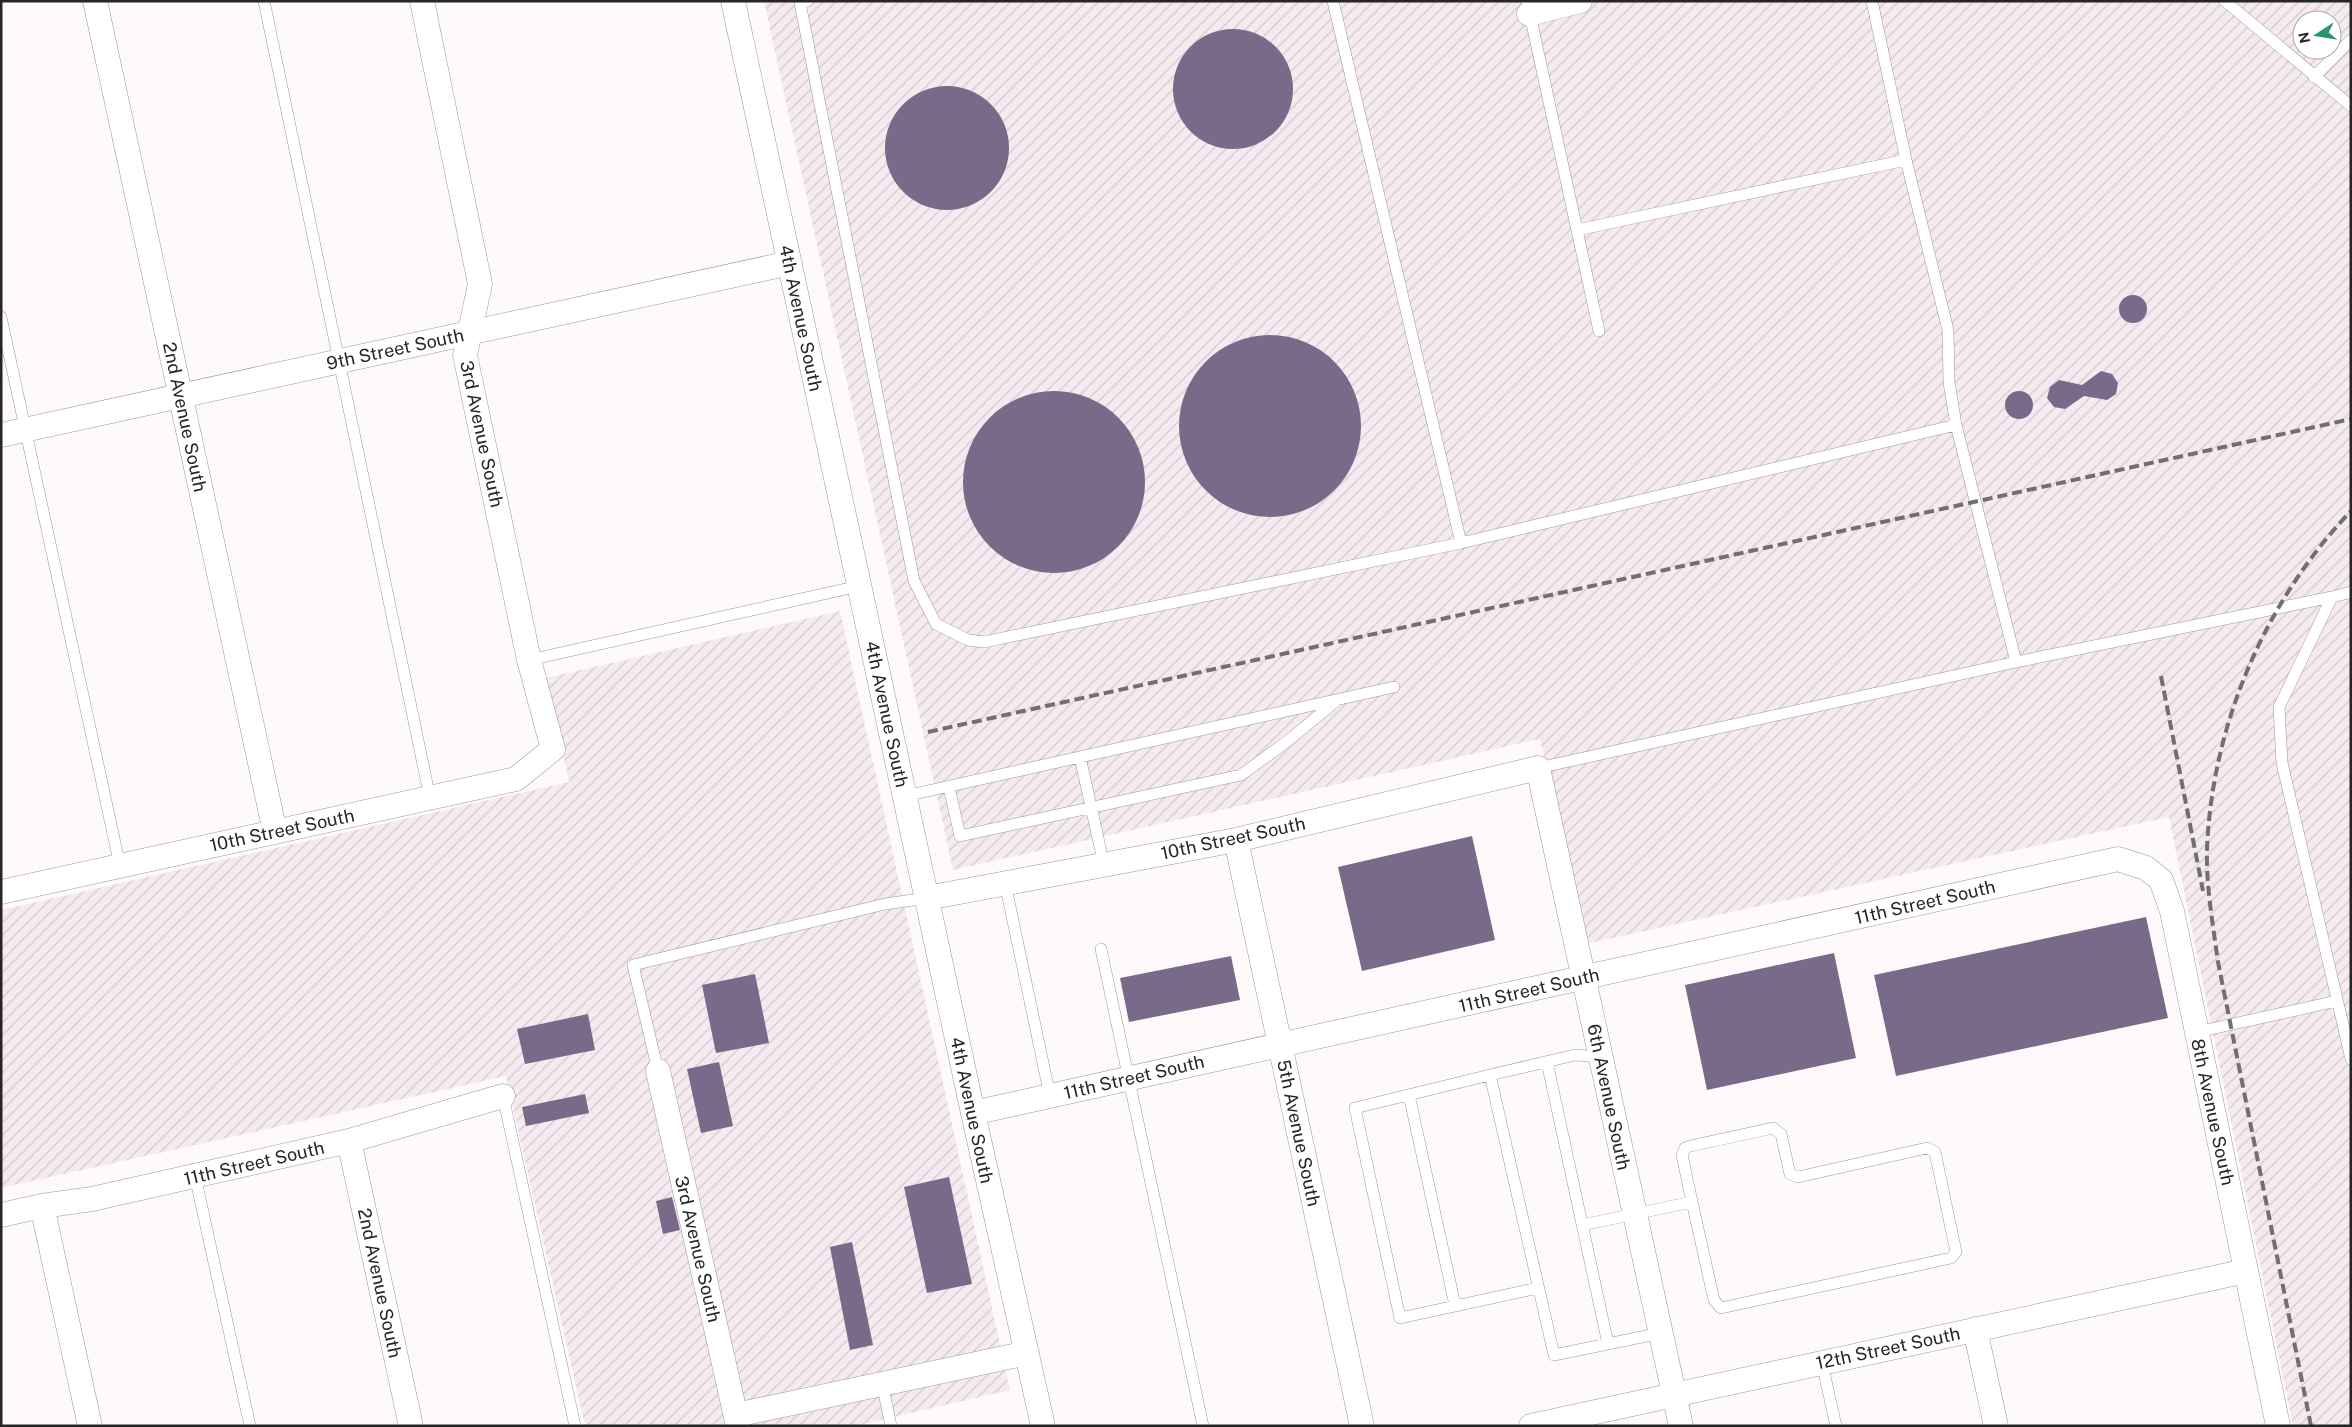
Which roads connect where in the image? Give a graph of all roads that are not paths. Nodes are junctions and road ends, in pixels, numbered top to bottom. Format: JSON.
{"nodes":[{"id":1,"x":95,"y":1,"type":"edge"},
{"id":2,"x":264,"y":1,"type":"edge"},
{"id":3,"x":422,"y":1,"type":"edge"},
{"id":4,"x":733,"y":1,"type":"edge"},
{"id":5,"x":808,"y":1,"type":"edge"},
{"id":6,"x":1333,"y":1,"type":"edge"},
{"id":7,"x":1580,"y":1,"type":"edge"},
{"id":8,"x":1872,"y":1,"type":"edge"},
{"id":9,"x":2226,"y":1,"type":"edge"},
{"id":10,"x":1528,"y":8,"type":"edge"},
{"id":11,"x":2351,"y":40,"type":"edge"},
{"id":12,"x":2314,"y":77,"type":"junction"},
{"id":13,"x":2351,"y":106,"type":"edge"},
{"id":14,"x":1906,"y":160,"type":"junction"},
{"id":15,"x":1577,"y":230,"type":"junction"},
{"id":16,"x":790,"y":263,"type":"junction"},
{"id":17,"x":1,"y":317,"type":"edge"},
{"id":18,"x":1599,"y":331,"type":"dead end"},
{"id":19,"x":469,"y":333,"type":"junction"},
{"id":20,"x":339,"y":362,"type":"junction"},
{"id":21,"x":180,"y":396,"type":"junction"},
{"id":22,"x":1956,"y":425,"type":"junction"},
{"id":23,"x":26,"y":430,"type":"junction"},
{"id":24,"x":1,"y":436,"type":"edge"},
{"id":25,"x":1461,"y":543,"type":"junction"},
{"id":26,"x":859,"y":586,"type":"junction"},
{"id":27,"x":2351,"y":592,"type":"edge"},
{"id":28,"x":2332,"y":596,"type":"junction"},
{"id":29,"x":529,"y":660,"type":"junction"},
{"id":30,"x":2016,"y":662,"type":"junction"},
{"id":31,"x":1394,"y":687,"type":"dead end"},
{"id":32,"x":1338,"y":699,"type":"junction"},
{"id":33,"x":553,"y":749,"type":"joint"},
{"id":34,"x":1080,"y":757,"type":"junction"},
{"id":35,"x":1538,"y":768,"type":"junction"},
{"id":36,"x":949,"y":786,"type":"junction"},
{"id":37,"x":905,"y":796,"type":"junction"},
{"id":38,"x":430,"y":798,"type":"junction"},
{"id":39,"x":1092,"y":807,"type":"junction"},
{"id":40,"x":275,"y":832,"type":"junction"},
{"id":41,"x":1236,"y":840,"type":"junction"},
{"id":42,"x":1104,"y":864,"type":"junction"},
{"id":43,"x":120,"y":866,"type":"junction"},
{"id":44,"x":2086,"y":866,"type":"joint"},
{"id":45,"x":1005,"y":883,"type":"junction"},
{"id":46,"x":1,"y":892,"type":"edge"},
{"id":47,"x":926,"y":898,"type":"junction"},
{"id":48,"x":1101,"y":949,"type":"dead end"},
{"id":49,"x":1583,"y":978,"type":"junction"},
{"id":50,"x":2337,"y":1000,"type":"junction"},
{"id":51,"x":2197,"y":1032,"type":"junction"},
{"id":52,"x":1280,"y":1045,"type":"junction"},
{"id":53,"x":1601,"y":1057,"type":"junction"},
{"id":54,"x":2351,"y":1059,"type":"edge"},
{"id":55,"x":1547,"y":1062,"type":"junction"},
{"id":56,"x":658,"y":1071,"type":"joint"},
{"id":57,"x":1490,"y":1074,"type":"junction"},
{"id":58,"x":1129,"y":1079,"type":"junction"},
{"id":59,"x":1409,"y":1095,"type":"junction"},
{"id":60,"x":503,"y":1096,"type":"joint"},
{"id":61,"x":1050,"y":1096,"type":"junction"},
{"id":62,"x":973,"y":1113,"type":"junction"},
{"id":63,"x":349,"y":1141,"type":"junction"},
{"id":64,"x":195,"y":1176,"type":"junction"},
{"id":65,"x":1692,"y":1202,"type":"junction"},
{"id":66,"x":42,"y":1206,"type":"junction"},
{"id":67,"x":1,"y":1215,"type":"edge"},
{"id":68,"x":1635,"y":1215,"type":"junction"},
{"id":69,"x":1582,"y":1225,"type":"junction"},
{"id":70,"x":2246,"y":1270,"type":"junction"},
{"id":71,"x":1538,"y":1288,"type":"junction"},
{"id":72,"x":1455,"y":1305,"type":"junction"},
{"id":73,"x":1975,"y":1329,"type":"junction"},
{"id":74,"x":1661,"y":1333,"type":"junction"},
{"id":75,"x":1608,"y":1344,"type":"junction"},
{"id":76,"x":1027,"y":1353,"type":"junction"},
{"id":77,"x":1822,"y":1363,"type":"junction"},
{"id":78,"x":882,"y":1383,"type":"junction"},
{"id":79,"x":1674,"y":1395,"type":"junction"},
{"id":80,"x":737,"y":1420,"type":"edge"},
{"id":81,"x":90,"y":1426,"type":"edge"},
{"id":82,"x":250,"y":1426,"type":"edge"},
{"id":83,"x":411,"y":1426,"type":"edge"},
{"id":84,"x":575,"y":1426,"type":"edge"},
{"id":85,"x":891,"y":1426,"type":"edge"},
{"id":86,"x":1043,"y":1426,"type":"edge"},
{"id":87,"x":1204,"y":1426,"type":"edge"},
{"id":88,"x":1362,"y":1426,"type":"edge"},
{"id":89,"x":1531,"y":1426,"type":"edge"},
{"id":90,"x":1681,"y":1426,"type":"edge"},
{"id":91,"x":1836,"y":1426,"type":"edge"},
{"id":92,"x":1996,"y":1426,"type":"edge"},
{"id":93,"x":2278,"y":1426,"type":"edge"}],
"edges":[{"from":1,"to":21,"type":"street","name":"2nd Avenue South"},
{"from":2,"to":20,"type":"lane"},
{"from":3,"to":19,"type":"street","name":"3rd Avenue South"},
{"from":4,"to":16,"type":"street","name":"4th Avenue South"},
{"from":5,"to":25,"type":"lane"},
{"from":6,"to":25,"type":"lane"},
{"from":7,"to":10,"type":"street"},
{"from":8,"to":14,"type":"lane"},
{"from":9,"to":12,"type":"lane"},
{"from":10,"to":15,"type":"lane"},
{"from":11,"to":12,"type":"lane"},
{"from":12,"to":13,"type":"lane"},
{"from":14,"to":15,"type":"lane"},
{"from":14,"to":22,"type":"lane"},
{"from":15,"to":18,"type":"lane"},
{"from":16,"to":19,"type":"street","name":"9th Street South"},
{"from":16,"to":26,"type":"street","name":"4th Avenue South"},
{"from":17,"to":23,"type":"lane"},
{"from":19,"to":20,"type":"street","name":"9th Street South"},
{"from":19,"to":29,"type":"street","name":"3rd Avenue South"},
{"from":20,"to":21,"type":"street","name":"9th Street South"},
{"from":20,"to":38,"type":"lane"},
{"from":21,"to":23,"type":"street","name":"9th Street South"},
{"from":21,"to":40,"type":"street","name":"2nd Avenue South"},
{"from":22,"to":25,"type":"lane"},
{"from":22,"to":30,"type":"lane"},
{"from":23,"to":24,"type":"street","name":"9th Street South"},
{"from":23,"to":43,"type":"lane"},
{"from":26,"to":29,"type":"lane"},
{"from":26,"to":37,"type":"street","name":"4th Avenue South"},
{"from":27,"to":28,"type":"lane"},
{"from":28,"to":30,"type":"lane"},
{"from":28,"to":50,"type":"lane"},
{"from":29,"to":33,"type":"street","name":"3rd Avenue South"},
{"from":30,"to":35,"type":"lane"},
{"from":31,"to":32,"type":"lane"},
{"from":32,"to":34,"type":"lane"},
{"from":32,"to":39,"type":"lane"},
{"from":33,"to":38,"type":"street","name":"10th Street South"},
{"from":34,"to":36,"type":"lane"},
{"from":34,"to":39,"type":"lane"},
{"from":35,"to":41,"type":"street","name":"10th Street South"},
{"from":35,"to":49,"type":"street","name":"6th Avenue South"},
{"from":36,"to":37,"type":"lane"},
{"from":36,"to":39,"type":"lane"},
{"from":37,"to":47,"type":"street","name":"4th Avenue South"},
{"from":38,"to":40,"type":"street","name":"10th Street South"},
{"from":39,"to":42,"type":"lane"},
{"from":40,"to":43,"type":"street","name":"10th Street South"},
{"from":41,"to":42,"type":"street","name":"10th Street South"},
{"from":41,"to":52,"type":"street","name":"5th Avenue South"},
{"from":42,"to":45,"type":"street","name":"10th Street South"},
{"from":43,"to":46,"type":"street","name":"10th Street South"},
{"from":44,"to":49,"type":"street","name":"11th Street South"},
{"from":44,"to":51,"type":"street","name":"8th Avenue South"},
{"from":45,"to":47,"type":"street","name":"10th Street South"},
{"from":45,"to":61,"type":"lane"},
{"from":47,"to":56,"type":"lane"},
{"from":47,"to":62,"type":"street","name":"4th Avenue South"},
{"from":48,"to":58,"type":"lane"},
{"from":49,"to":52,"type":"street","name":"11th Street South"},
{"from":49,"to":53,"type":"street","name":"6th Avenue South"},
{"from":50,"to":51,"type":"lane"},
{"from":50,"to":54,"type":"lane"},
{"from":51,"to":70,"type":"street","name":"8th Avenue South"},
{"from":52,"to":58,"type":"street","name":"11th Street South"},
{"from":52,"to":88,"type":"street","name":"5th Avenue South"},
{"from":53,"to":55,"type":"lane"},
{"from":53,"to":68,"type":"street","name":"6th Avenue South"},
{"from":55,"to":57,"type":"lane"},
{"from":55,"to":69,"type":"lane"},
{"from":56,"to":80,"type":"street","name":"3rd Avenue South"},
{"from":57,"to":59,"type":"lane"},
{"from":57,"to":71,"type":"lane"},
{"from":58,"to":61,"type":"street","name":"11th Street South"},
{"from":58,"to":87,"type":"lane"},
{"from":59,"to":72,"type":"lane"},
{"from":59,"to":72,"type":"lane"},
{"from":60,"to":63,"type":"street","name":"11th Street South"},
{"from":60,"to":84,"type":"lane"},
{"from":61,"to":62,"type":"street","name":"11th Street South"},
{"from":62,"to":76,"type":"street","name":"4th Avenue South"},
{"from":63,"to":64,"type":"street","name":"11th Street South"},
{"from":63,"to":83,"type":"street","name":"2nd Avenue South"},
{"from":64,"to":66,"type":"street","name":"11th Street South"},
{"from":64,"to":82,"type":"lane"},
{"from":65,"to":65,"type":"lane"},
{"from":65,"to":68,"type":"lane"},
{"from":66,"to":67,"type":"street","name":"11th Street South"},
{"from":66,"to":81,"type":"street"},
{"from":68,"to":69,"type":"lane"},
{"from":68,"to":74,"type":"street","name":"6th Avenue South"},
{"from":69,"to":75,"type":"lane"},
{"from":70,"to":73,"type":"street","name":"12th Street South"},
{"from":70,"to":93,"type":"street","name":"8th Avenue South"},
{"from":71,"to":72,"type":"lane"},
{"from":71,"to":75,"type":"lane"},
{"from":73,"to":77,"type":"street","name":"12th Street South"},
{"from":73,"to":92,"type":"street"},
{"from":74,"to":75,"type":"lane"},
{"from":74,"to":79,"type":"street","name":"6th Avenue South"},
{"from":76,"to":78,"type":"street"},
{"from":76,"to":86,"type":"street","name":"4th Avenue South"},
{"from":77,"to":79,"type":"street","name":"12th Street South"},
{"from":77,"to":91,"type":"lane"},
{"from":78,"to":80,"type":"street"},
{"from":78,"to":85,"type":"lane"},
{"from":79,"to":89,"type":"street","name":"12th Street South"},
{"from":79,"to":90,"type":"street","name":"6th Avenue South"}]}
